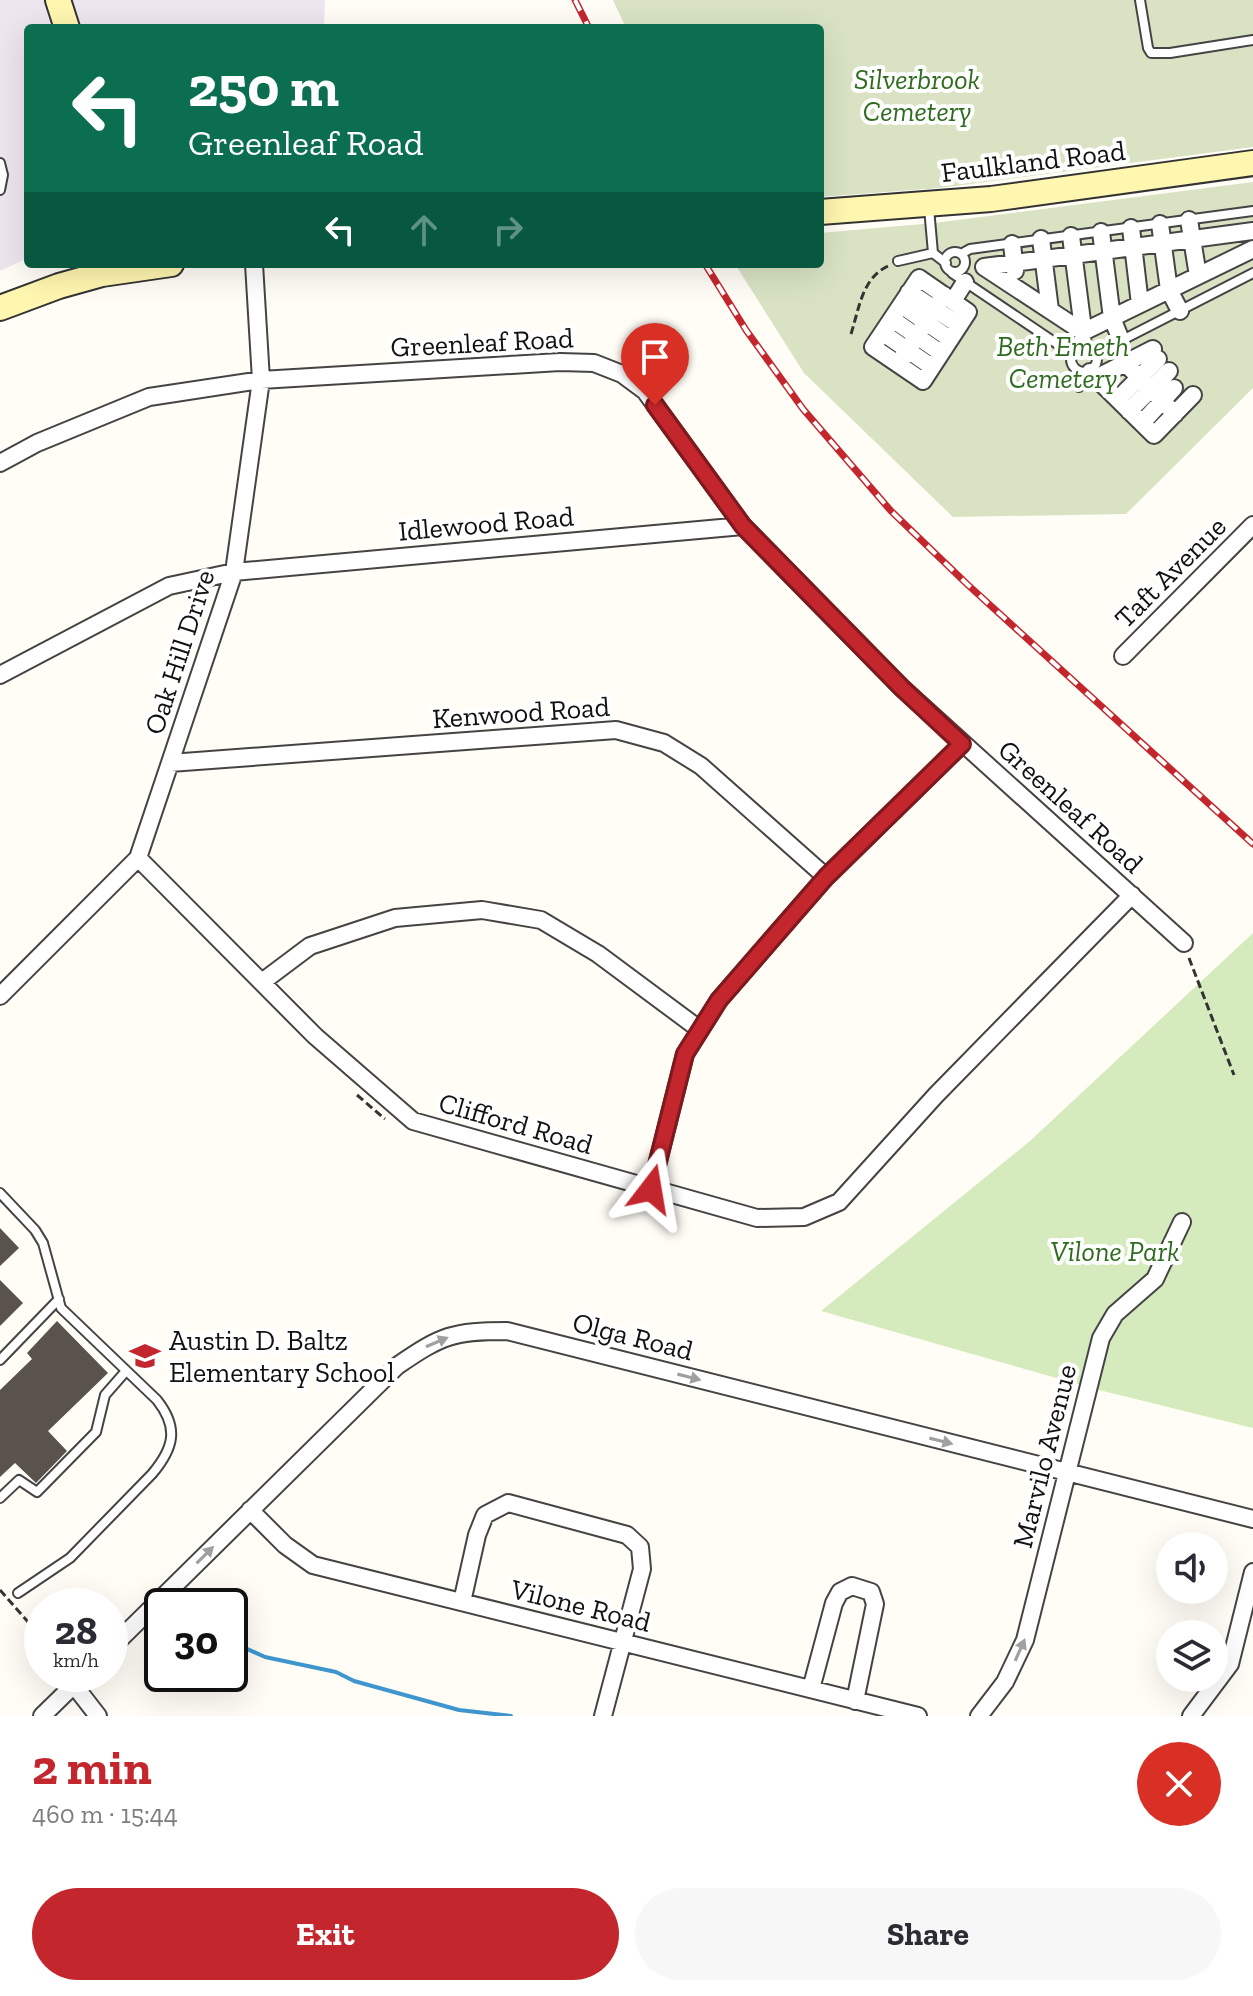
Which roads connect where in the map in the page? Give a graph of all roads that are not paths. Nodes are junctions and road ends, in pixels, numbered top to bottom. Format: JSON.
{"nodes":[{"id":1,"x":58,"y":0,"type":"edge"},
{"id":2,"x":1140,"y":0,"type":"edge"},
{"id":3,"x":66,"y":24,"type":"edge"},
{"id":4,"x":1253,"y":40,"type":"edge"},
{"id":5,"x":0,"y":163,"type":"edge"},
{"id":6,"x":1253,"y":163,"type":"edge"},
{"id":7,"x":0,"y":190,"type":"edge"},
{"id":8,"x":928,"y":204,"type":"junction"},
{"id":9,"x":1253,"y":211,"type":"edge"},
{"id":10,"x":824,"y":212,"type":"edge"},
{"id":11,"x":1189,"y":220,"type":"junction"},
{"id":12,"x":1160,"y":224,"type":"junction"},
{"id":13,"x":1131,"y":228,"type":"junction"},
{"id":14,"x":1253,"y":231,"type":"edge"},
{"id":15,"x":1101,"y":232,"type":"junction"},
{"id":16,"x":1222,"y":235,"type":"junction"},
{"id":17,"x":1071,"y":236,"type":"junction"},
{"id":18,"x":1041,"y":239,"type":"junction"},
{"id":19,"x":1192,"y":239,"type":"junction"},
{"id":20,"x":1163,"y":243,"type":"junction"},
{"id":21,"x":1012,"y":244,"type":"junction"},
{"id":22,"x":1133,"y":247,"type":"junction"},
{"id":23,"x":1252,"y":250,"type":"edge"},
{"id":24,"x":1103,"y":251,"type":"junction"},
{"id":25,"x":933,"y":253,"type":"junction"},
{"id":26,"x":961,"y":254,"type":"junction"},
{"id":27,"x":1073,"y":255,"type":"junction"},
{"id":28,"x":1044,"y":259,"type":"junction"},
{"id":29,"x":898,"y":261,"type":"road end"},
{"id":30,"x":1226,"y":262,"type":"junction"},
{"id":31,"x":946,"y":263,"type":"junction"},
{"id":32,"x":1014,"y":263,"type":"junction"},
{"id":33,"x":143,"y":268,"type":"edge"},
{"id":34,"x":254,"y":268,"type":"edge"},
{"id":35,"x":1253,"y":273,"type":"edge"},
{"id":36,"x":1198,"y":276,"type":"junction"},
{"id":37,"x":958,"y":277,"type":"junction"},
{"id":38,"x":1017,"y":288,"type":"junction"},
{"id":39,"x":1169,"y":290,"type":"junction"},
{"id":40,"x":1140,"y":304,"type":"junction"},
{"id":41,"x":0,"y":308,"type":"edge"},
{"id":42,"x":1050,"y":310,"type":"junction"},
{"id":43,"x":1180,"y":311,"type":"junction"},
{"id":44,"x":896,"y":312,"type":"junction"},
{"id":45,"x":1112,"y":318,"type":"junction"},
{"id":46,"x":926,"y":325,"type":"junction"},
{"id":47,"x":1121,"y":340,"type":"junction"},
{"id":48,"x":946,"y":346,"type":"junction"},
{"id":49,"x":1083,"y":346,"type":"junction"},
{"id":50,"x":1125,"y":363,"type":"junction"},
{"id":51,"x":1088,"y":374,"type":"junction"},
{"id":52,"x":261,"y":380,"type":"junction"},
{"id":53,"x":1079,"y":387,"type":"dead end"},
{"id":54,"x":1174,"y":388,"type":"dead end"},
{"id":55,"x":1151,"y":389,"type":"junction"},
{"id":56,"x":1193,"y":395,"type":"dead end"},
{"id":57,"x":1124,"y":405,"type":"junction"},
{"id":58,"x":1175,"y":414,"type":"junction"},
{"id":59,"x":1142,"y":423,"type":"junction"},
{"id":60,"x":0,"y":463,"type":"edge"},
{"id":61,"x":1253,"y":525,"type":"edge"},
{"id":62,"x":743,"y":526,"type":"junction"},
{"id":63,"x":234,"y":572,"type":"junction"},
{"id":64,"x":1123,"y":656,"type":"dead end"},
{"id":65,"x":0,"y":675,"type":"edge"},
{"id":66,"x":962,"y":744,"type":"junction"},
{"id":67,"x":170,"y":763,"type":"junction"},
{"id":68,"x":138,"y":858,"type":"junction"},
{"id":69,"x":826,"y":877,"type":"junction"},
{"id":70,"x":1132,"y":895,"type":"junction"},
{"id":71,"x":1184,"y":943,"type":"road end"},
{"id":72,"x":262,"y":982,"type":"junction"},
{"id":73,"x":0,"y":996,"type":"edge"},
{"id":74,"x":699,"y":1029,"type":"junction"},
{"id":75,"x":651,"y":1189,"type":"junction"},
{"id":76,"x":0,"y":1193,"type":"edge"},
{"id":77,"x":1182,"y":1222,"type":"dead end"},
{"id":78,"x":59,"y":1299,"type":"junction"},
{"id":79,"x":0,"y":1360,"type":"edge"},
{"id":80,"x":126,"y":1371,"type":"junction"},
{"id":81,"x":1066,"y":1473,"type":"junction"},
{"id":82,"x":0,"y":1498,"type":"edge"},
{"id":83,"x":250,"y":1510,"type":"junction"},
{"id":84,"x":1253,"y":1519,"type":"edge"},
{"id":85,"x":1253,"y":1572,"type":"edge"},
{"id":86,"x":18,"y":1593,"type":"dead end"},
{"id":87,"x":462,"y":1602,"type":"junction"},
{"id":88,"x":128,"y":1631,"type":"edge"},
{"id":89,"x":621,"y":1642,"type":"junction"},
{"id":90,"x":811,"y":1689,"type":"junction"},
{"id":91,"x":67,"y":1692,"type":"edge"},
{"id":92,"x":85,"y":1692,"type":"edge"},
{"id":93,"x":855,"y":1701,"type":"junction"},
{"id":94,"x":42,"y":1716,"type":"edge"},
{"id":95,"x":98,"y":1716,"type":"edge"},
{"id":96,"x":603,"y":1716,"type":"edge"},
{"id":97,"x":918,"y":1716,"type":"edge"},
{"id":98,"x":979,"y":1716,"type":"edge"},
{"id":99,"x":1191,"y":1716,"type":"edge"}],
"edges":[{"from":1,"to":3,"type":"main road"},
{"from":2,"to":4,"type":"lane"},
{"from":5,"to":7,"type":"lane"},
{"from":6,"to":8,"type":"main road","name":"Faulkland Road"},
{"from":8,"to":10,"type":"main road","name":"Faulkland Road"},
{"from":8,"to":25,"type":"lane"},
{"from":9,"to":11,"type":"lane"},
{"from":11,"to":12,"type":"lane"},
{"from":11,"to":19,"type":"street"},
{"from":12,"to":13,"type":"lane"},
{"from":12,"to":20,"type":"street"},
{"from":13,"to":15,"type":"lane"},
{"from":13,"to":22,"type":"street"},
{"from":14,"to":16,"type":"street"},
{"from":15,"to":17,"type":"lane"},
{"from":15,"to":24,"type":"street"},
{"from":16,"to":19,"type":"street"},
{"from":16,"to":30,"type":"street"},
{"from":17,"to":18,"type":"lane"},
{"from":17,"to":27,"type":"street"},
{"from":18,"to":21,"type":"lane"},
{"from":18,"to":28,"type":"street"},
{"from":19,"to":20,"type":"street"},
{"from":19,"to":36,"type":"street"},
{"from":20,"to":22,"type":"street"},
{"from":20,"to":39,"type":"street"},
{"from":21,"to":26,"type":"lane"},
{"from":21,"to":32,"type":"street"},
{"from":22,"to":24,"type":"street"},
{"from":22,"to":40,"type":"street"},
{"from":23,"to":30,"type":"street"},
{"from":24,"to":27,"type":"street"},
{"from":24,"to":45,"type":"street"},
{"from":25,"to":29,"type":"lane"},
{"from":25,"to":31,"type":"lane"},
{"from":26,"to":31,"type":"lane"},
{"from":26,"to":37,"type":"lane"},
{"from":27,"to":28,"type":"street"},
{"from":27,"to":49,"type":"street"},
{"from":28,"to":32,"type":"street"},
{"from":28,"to":42,"type":"street"},
{"from":30,"to":36,"type":"street"},
{"from":31,"to":37,"type":"lane"},
{"from":32,"to":38,"type":"street"},
{"from":32,"to":38,"type":"street"},
{"from":33,"to":41,"type":"main road"},
{"from":34,"to":52,"type":"street","name":"Oak Hill Drive"},
{"from":35,"to":43,"type":"lane"},
{"from":36,"to":39,"type":"street"},
{"from":37,"to":46,"type":"street"},
{"from":37,"to":49,"type":"lane"},
{"from":38,"to":42,"type":"street"},
{"from":39,"to":40,"type":"street"},
{"from":39,"to":43,"type":"street"},
{"from":40,"to":45,"type":"street"},
{"from":42,"to":49,"type":"street"},
{"from":43,"to":47,"type":"lane"},
{"from":44,"to":46,"type":"street"},
{"from":44,"to":46,"type":"street"},
{"from":44,"to":46,"type":"street"},
{"from":45,"to":47,"type":"street"},
{"from":45,"to":49,"type":"street"},
{"from":46,"to":48,"type":"street"},
{"from":46,"to":48,"type":"street"},
{"from":46,"to":48,"type":"street"},
{"from":47,"to":49,"type":"lane"},
{"from":49,"to":51,"type":"lane"},
{"from":49,"to":51,"type":"lane"},
{"from":50,"to":51,"type":"street"},
{"from":50,"to":55,"type":"street"},
{"from":50,"to":55,"type":"street"},
{"from":51,"to":53,"type":"lane"},
{"from":51,"to":57,"type":"street"},
{"from":52,"to":60,"type":"street","name":"Greenleaf Road"},
{"from":52,"to":62,"type":"street","name":"Greenleaf Road"},
{"from":52,"to":63,"type":"street","name":"Oak Hill Drive"},
{"from":54,"to":55,"type":"street"},
{"from":55,"to":57,"type":"street"},
{"from":55,"to":58,"type":"street"},
{"from":55,"to":59,"type":"street"},
{"from":56,"to":58,"type":"street"},
{"from":57,"to":59,"type":"street"},
{"from":58,"to":59,"type":"street"},
{"from":61,"to":64,"type":"street","name":"Taft Avenue"},
{"from":62,"to":63,"type":"street","name":"Idlewood Road"},
{"from":62,"to":66,"type":"street","name":"Greenleaf Road"},
{"from":63,"to":65,"type":"street","name":"Idlewood Road"},
{"from":63,"to":67,"type":"street","name":"Oak Hill Drive"},
{"from":66,"to":69,"type":"street"},
{"from":66,"to":70,"type":"street","name":"Greenleaf Road"},
{"from":67,"to":68,"type":"street","name":"Oak Hill Drive"},
{"from":67,"to":69,"type":"street","name":"Kenwood Road"},
{"from":68,"to":72,"type":"street","name":"Clifford Road"},
{"from":68,"to":73,"type":"street","name":"Oak Hill Drive"},
{"from":69,"to":74,"type":"street"},
{"from":70,"to":71,"type":"street","name":"Greenleaf Road"},
{"from":70,"to":75,"type":"street","name":"Clifford Road"},
{"from":72,"to":74,"type":"street"},
{"from":72,"to":75,"type":"street","name":"Clifford Road"},
{"from":74,"to":75,"type":"street"},
{"from":76,"to":78,"type":"lane"},
{"from":77,"to":81,"type":"street","name":"Marvilo Avenue"},
{"from":78,"to":79,"type":"lane"},
{"from":78,"to":80,"type":"lane"},
{"from":80,"to":82,"type":"lane"},
{"from":80,"to":86,"type":"lane"},
{"from":83,"to":81,"type":"street","name":"Olga Road","one_way":true},
{"from":81,"to":84,"type":"street","name":"Olga Road"},
{"from":98,"to":81,"type":"street","name":"Marvilo Avenue","one_way":true},
{"from":83,"to":87,"type":"street","name":"Vilone Road"},
{"from":88,"to":83,"type":"street","name":"Olga Road","one_way":true},
{"from":85,"to":99,"type":"street"},
{"from":87,"to":89,"type":"street","name":"Vilone Road"},
{"from":87,"to":89,"type":"street"},
{"from":89,"to":90,"type":"street","name":"Vilone Road"},
{"from":89,"to":96,"type":"street"},
{"from":90,"to":93,"type":"street","name":"Vilone Road"},
{"from":90,"to":93,"type":"street"},
{"from":91,"to":94,"type":"street"},
{"from":92,"to":95,"type":"street"},
{"from":93,"to":97,"type":"street","name":"Vilone Road"}]}
